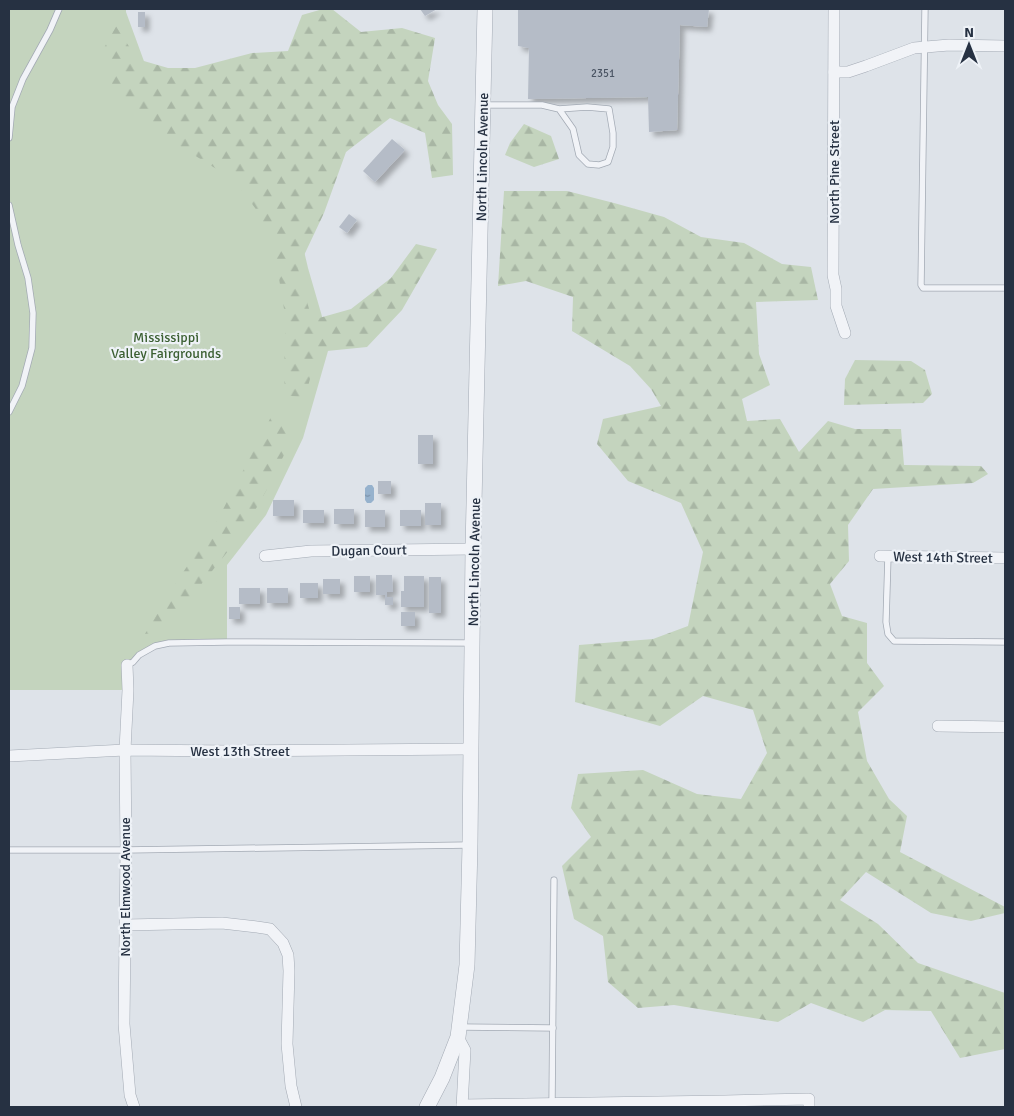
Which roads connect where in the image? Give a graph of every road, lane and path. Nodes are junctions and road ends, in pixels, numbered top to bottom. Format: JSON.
{"nodes":[{"id":1,"x":59,"y":9,"type":"edge"},
{"id":2,"x":485,"y":9,"type":"edge"},
{"id":3,"x":834,"y":9,"type":"edge"},
{"id":4,"x":926,"y":9,"type":"edge"},
{"id":5,"x":1005,"y":46,"type":"edge"},
{"id":6,"x":925,"y":47,"type":"junction"},
{"id":7,"x":834,"y":72,"type":"junction"},
{"id":8,"x":483,"y":105,"type":"junction"},
{"id":9,"x":11,"y":106,"type":"edge"},
{"id":10,"x":559,"y":109,"type":"junction"},
{"id":11,"x":9,"y":138,"type":"edge"},
{"id":12,"x":9,"y":205,"type":"edge"},
{"id":13,"x":1005,"y":288,"type":"edge"},
{"id":14,"x":845,"y":333,"type":"dead end"},
{"id":15,"x":9,"y":412,"type":"edge"},
{"id":16,"x":473,"y":549,"type":"junction"},
{"id":17,"x":265,"y":556,"type":"dead end"},
{"id":18,"x":884,"y":556,"type":"joint"},
{"id":19,"x":1005,"y":558,"type":"edge"},
{"id":20,"x":1005,"y":642,"type":"edge"},
{"id":21,"x":472,"y":643,"type":"junction"},
{"id":22,"x":127,"y":665,"type":"joint"},
{"id":23,"x":938,"y":726,"type":"dead end"},
{"id":24,"x":1005,"y":727,"type":"edge"},
{"id":25,"x":471,"y":749,"type":"junction"},
{"id":26,"x":125,"y":750,"type":"junction"},
{"id":27,"x":9,"y":756,"type":"edge"},
{"id":28,"x":470,"y":845,"type":"junction"},
{"id":29,"x":9,"y":850,"type":"edge"},
{"id":30,"x":126,"y":850,"type":"junction"},
{"id":31,"x":554,"y":880,"type":"dead end"},
{"id":32,"x":125,"y":925,"type":"junction"},
{"id":33,"x":553,"y":1028,"type":"junction"},
{"id":34,"x":458,"y":1032,"type":"junction"},
{"id":35,"x":809,"y":1103,"type":"edge"},
{"id":36,"x":552,"y":1104,"type":"junction"},
{"id":37,"x":725,"y":1104,"type":"edge"},
{"id":38,"x":462,"y":1106,"type":"edge"},
{"id":39,"x":134,"y":1107,"type":"edge"},
{"id":40,"x":296,"y":1107,"type":"edge"},
{"id":41,"x":427,"y":1107,"type":"edge"}],
"edges":[{"from":1,"to":9,"type":"lane"},
{"from":2,"to":8,"type":"street","name":"North Lincoln Avenue"},
{"from":3,"to":7,"type":"street","name":"North Pine Street"},
{"from":4,"to":6,"type":"lane"},
{"from":5,"to":6,"type":"street"},
{"from":6,"to":7,"type":"street"},
{"from":6,"to":13,"type":"lane"},
{"from":7,"to":14,"type":"street","name":"North Pine Street"},
{"from":8,"to":10,"type":"lane"},
{"from":8,"to":16,"type":"street","name":"North Lincoln Avenue"},
{"from":9,"to":11,"type":"lane"},
{"from":10,"to":10,"type":"lane"},
{"from":12,"to":15,"type":"lane"},
{"from":16,"to":17,"type":"street","name":"Dugan Court"},
{"from":16,"to":21,"type":"street","name":"North Lincoln Avenue"},
{"from":18,"to":19,"type":"street","name":"West 14th Street"},
{"from":18,"to":20,"type":"lane"},
{"from":21,"to":22,"type":"lane"},
{"from":21,"to":25,"type":"street","name":"North Lincoln Avenue"},
{"from":22,"to":26,"type":"street","name":"North Elmwood Avenue"},
{"from":23,"to":24,"type":"street"},
{"from":25,"to":26,"type":"street","name":"West 13th Street"},
{"from":25,"to":28,"type":"street","name":"North Lincoln Avenue"},
{"from":26,"to":27,"type":"street","name":"West 13th Street"},
{"from":26,"to":30,"type":"street","name":"North Elmwood Avenue"},
{"from":28,"to":30,"type":"lane"},
{"from":28,"to":34,"type":"street","name":"North Lincoln Avenue"},
{"from":29,"to":30,"type":"lane"},
{"from":30,"to":32,"type":"street","name":"North Elmwood Avenue"},
{"from":31,"to":33,"type":"lane"},
{"from":32,"to":39,"type":"street","name":"North Elmwood Avenue"},
{"from":32,"to":40,"type":"street"},
{"from":33,"to":34,"type":"lane"},
{"from":33,"to":36,"type":"lane"},
{"from":34,"to":38,"type":"street"},
{"from":34,"to":41,"type":"street","name":"North Lincoln Avenue"},
{"from":35,"to":37,"type":"street"},
{"from":36,"to":37,"type":"street"},
{"from":36,"to":38,"type":"street"}]}
